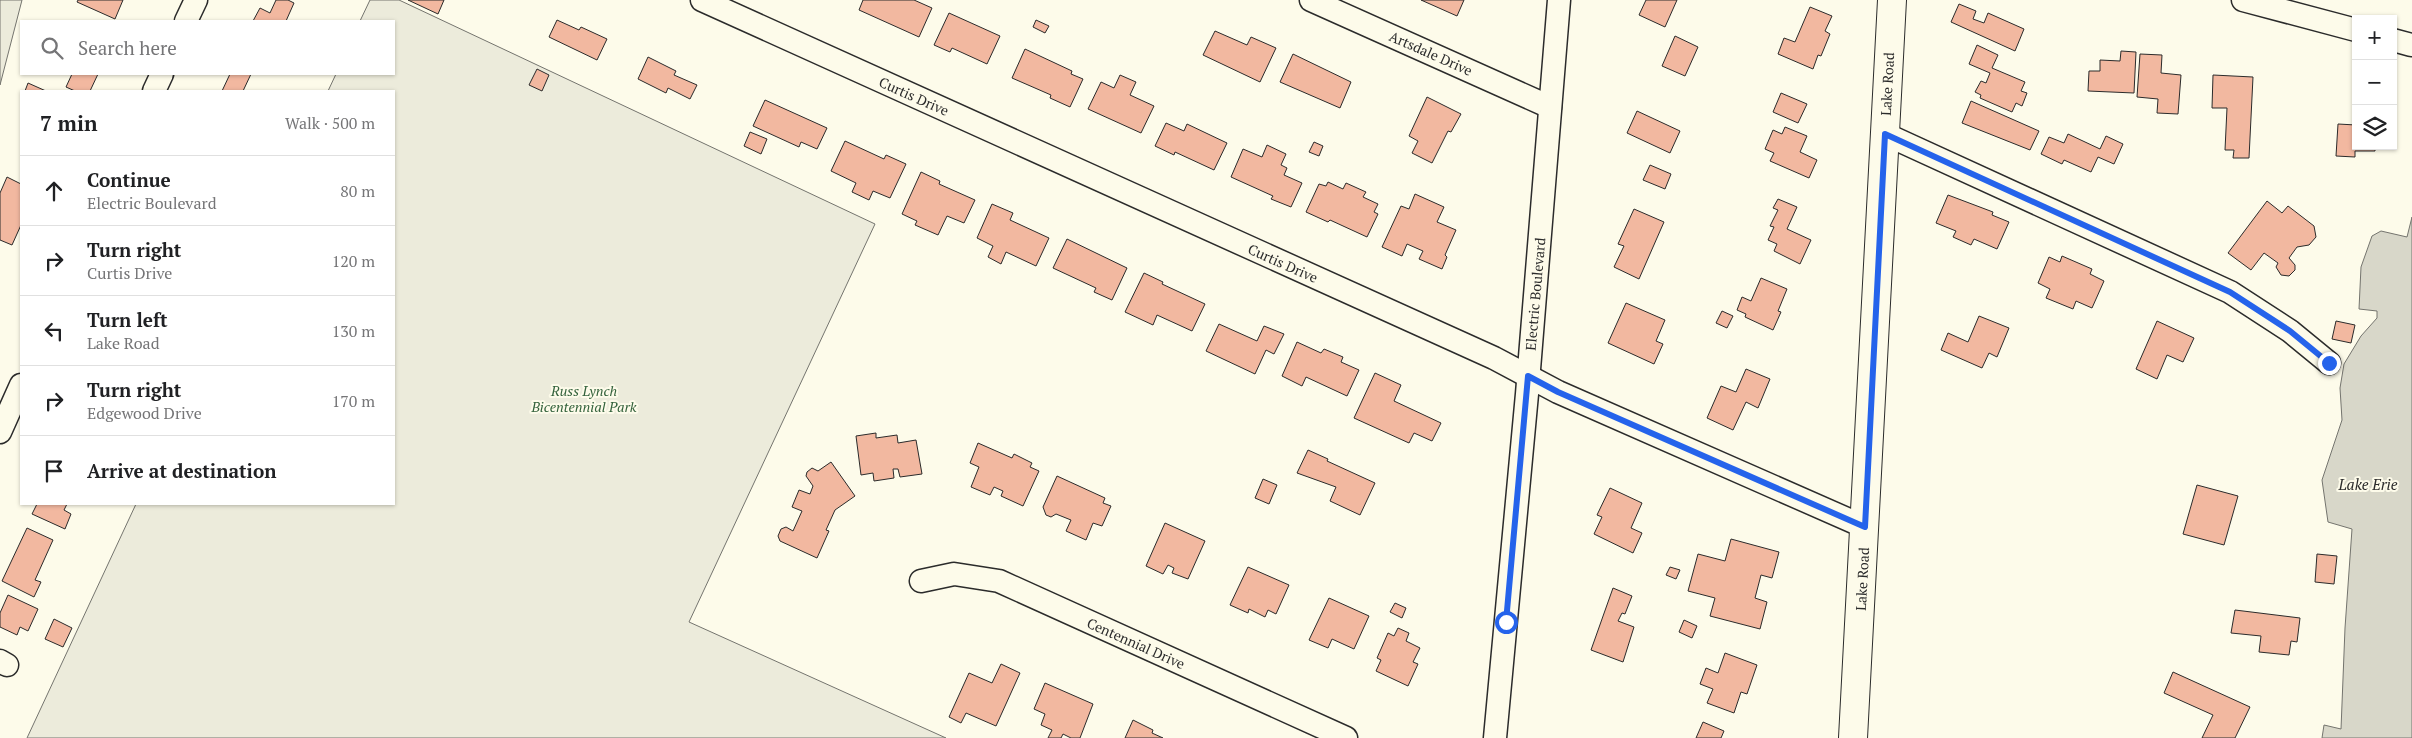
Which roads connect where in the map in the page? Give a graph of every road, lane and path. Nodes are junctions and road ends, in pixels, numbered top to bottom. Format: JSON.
{"nodes":[{"id":1,"x":196,"y":0,"type":"edge"},
{"id":2,"x":702,"y":0,"type":"edge"},
{"id":3,"x":1311,"y":0,"type":"edge"},
{"id":4,"x":1559,"y":0,"type":"edge"},
{"id":5,"x":1892,"y":0,"type":"edge"},
{"id":6,"x":2243,"y":0,"type":"edge"},
{"id":7,"x":186,"y":20,"type":"edge"},
{"id":8,"x":2352,"y":29,"type":"edge"},
{"id":9,"x":162,"y":75,"type":"edge"},
{"id":10,"x":154,"y":90,"type":"edge"},
{"id":11,"x":1550,"y":107,"type":"junction"},
{"id":12,"x":1885,"y":134,"type":"junction"},
{"id":13,"x":2329,"y":363,"type":"dead end"},
{"id":14,"x":1528,"y":376,"type":"junction"},
{"id":15,"x":20,"y":387,"type":"edge"},
{"id":16,"x":0,"y":432,"type":"edge"},
{"id":17,"x":1865,"y":527,"type":"junction"},
{"id":18,"x":921,"y":581,"type":"dead end"},
{"id":19,"x":1346,"y":738,"type":"edge"},
{"id":20,"x":1495,"y":738,"type":"edge"},
{"id":21,"x":1853,"y":738,"type":"edge"}],
"edges":[{"from":1,"to":7,"type":"street"},
{"from":2,"to":14,"type":"street","name":"Curtis Drive"},
{"from":3,"to":11,"type":"street","name":"Artsdale Drive"},
{"from":4,"to":11,"type":"street","name":"Electric Boulevard"},
{"from":5,"to":12,"type":"main road","name":"Lake Road"},
{"from":6,"to":8,"type":"street"},
{"from":9,"to":10,"type":"street"},
{"from":11,"to":14,"type":"street","name":"Electric Boulevard"},
{"from":12,"to":13,"type":"street"},
{"from":12,"to":17,"type":"main road","name":"Lake Road"},
{"from":14,"to":17,"type":"street","name":"Curtis Drive"},
{"from":14,"to":20,"type":"street","name":"Electric Boulevard"},
{"from":15,"to":16,"type":"street"},
{"from":17,"to":21,"type":"main road","name":"Lake Road"},
{"from":18,"to":19,"type":"street","name":"Centennial Drive"}]}
